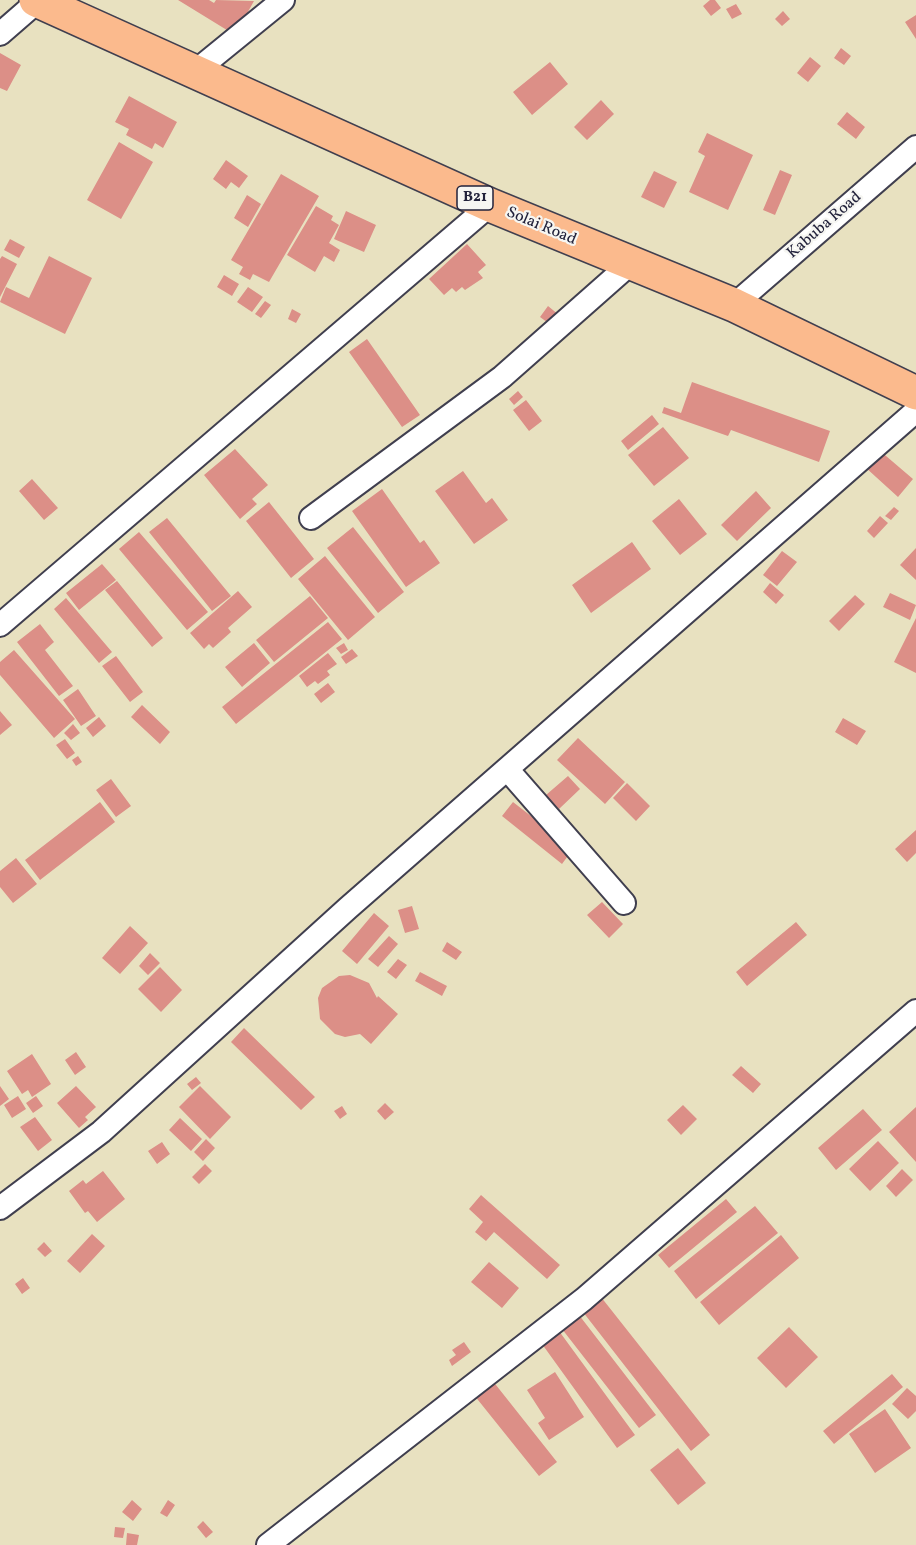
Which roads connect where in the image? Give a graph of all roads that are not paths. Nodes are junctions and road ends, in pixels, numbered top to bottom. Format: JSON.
{"nodes":[{"id":1,"x":283,"y":0,"type":"edge"},
{"id":2,"x":37,"y":1,"type":"edge"},
{"id":3,"x":0,"y":33,"type":"edge"},
{"id":4,"x":197,"y":70,"type":"junction"},
{"id":5,"x":916,"y":147,"type":"edge"},
{"id":6,"x":490,"y":205,"type":"junction"},
{"id":7,"x":630,"y":264,"type":"junction"},
{"id":8,"x":734,"y":305,"type":"junction"},
{"id":9,"x":916,"y":393,"type":"edge"},
{"id":10,"x":916,"y":411,"type":"edge"},
{"id":11,"x":311,"y":518,"type":"dead end"},
{"id":12,"x":0,"y":625,"type":"edge"},
{"id":13,"x":507,"y":769,"type":"junction"},
{"id":14,"x":624,"y":903,"type":"dead end"},
{"id":15,"x":916,"y":1011,"type":"edge"},
{"id":16,"x":0,"y":1208,"type":"edge"},
{"id":17,"x":268,"y":1545,"type":"edge"}],
"edges":[{"from":1,"to":4,"type":"street"},
{"from":2,"to":3,"type":"street"},
{"from":2,"to":4,"type":"highway","name":"Solai Road","number":"B21"},
{"from":4,"to":6,"type":"highway","name":"Solai Road","number":"B21"},
{"from":5,"to":8,"type":"street","name":"Kabuba Road"},
{"from":6,"to":7,"type":"highway","name":"Solai Road","number":"B21"},
{"from":6,"to":12,"type":"street"},
{"from":7,"to":8,"type":"highway","name":"Solai Road","number":"B21"},
{"from":7,"to":11,"type":"street"},
{"from":8,"to":9,"type":"highway","name":"Solai Road","number":"B21"},
{"from":10,"to":13,"type":"street"},
{"from":13,"to":14,"type":"street"},
{"from":13,"to":16,"type":"street"},
{"from":15,"to":17,"type":"street"}]}
